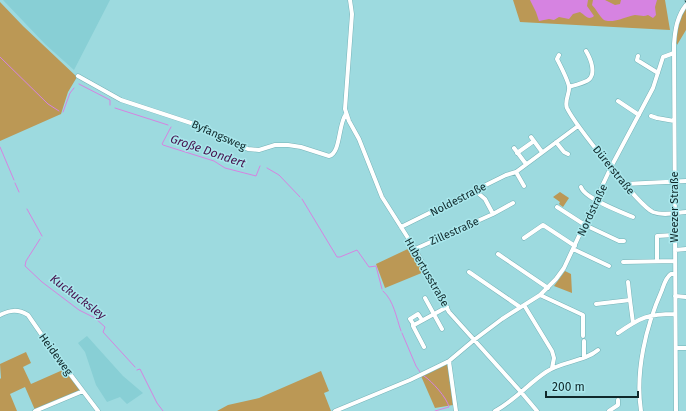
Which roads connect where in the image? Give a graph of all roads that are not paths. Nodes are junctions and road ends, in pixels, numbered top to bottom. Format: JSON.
{"nodes":[{"id":1,"x":350,"y":0,"type":"edge"},
{"id":2,"x":686,"y":5,"type":"edge"},
{"id":3,"x":586,"y":51,"type":"dead end"},
{"id":4,"x":674,"y":53,"type":"junction"},
{"id":5,"x":559,"y":55,"type":"dead end"},
{"id":6,"x":638,"y":56,"type":"dead end"},
{"id":7,"x":658,"y":73,"type":"junction"},
{"id":8,"x":78,"y":76,"type":"dead end"},
{"id":9,"x":569,"y":87,"type":"junction"},
{"id":10,"x":618,"y":101,"type":"dead end"},
{"id":11,"x":346,"y":114,"type":"junction"},
{"id":12,"x":639,"y":115,"type":"junction"},
{"id":13,"x":651,"y":116,"type":"dead end"},
{"id":14,"x":349,"y":121,"type":"junction"},
{"id":15,"x":674,"y":121,"type":"junction"},
{"id":16,"x":342,"y":123,"type":"junction"},
{"id":17,"x":578,"y":126,"type":"junction"},
{"id":18,"x":556,"y":142,"type":"junction"},
{"id":19,"x":514,"y":148,"type":"dead end"},
{"id":20,"x":542,"y":152,"type":"junction"},
{"id":21,"x":517,"y":153,"type":"junction"},
{"id":22,"x":568,"y":154,"type":"dead end"},
{"id":23,"x":526,"y":164,"type":"junction"},
{"id":24,"x":611,"y":167,"type":"junction"},
{"id":25,"x":516,"y":172,"type":"junction"},
{"id":26,"x":686,"y":181,"type":"edge"},
{"id":27,"x":674,"y":182,"type":"junction"},
{"id":28,"x":625,"y":184,"type":"junction"},
{"id":29,"x":524,"y":186,"type":"dead end"},
{"id":30,"x":580,"y":187,"type":"dead end"},
{"id":31,"x":476,"y":190,"type":"junction"},
{"id":32,"x":596,"y":201,"type":"junction"},
{"id":33,"x":513,"y":203,"type":"dead end"},
{"id":34,"x":557,"y":208,"type":"dead end"},
{"id":35,"x":686,"y":212,"type":"edge"},
{"id":36,"x":674,"y":213,"type":"junction"},
{"id":37,"x":493,"y":214,"type":"junction"},
{"id":38,"x":633,"y":217,"type":"dead end"},
{"id":39,"x":585,"y":225,"type":"junction"},
{"id":40,"x":401,"y":227,"type":"junction"},
{"id":41,"x":674,"y":235,"type":"junction"},
{"id":42,"x":524,"y":238,"type":"dead end"},
{"id":43,"x":624,"y":241,"type":"dead end"},
{"id":44,"x":574,"y":248,"type":"junction"},
{"id":45,"x":415,"y":249,"type":"junction"},
{"id":46,"x":686,"y":249,"type":"edge"},
{"id":47,"x":675,"y":250,"type":"junction"},
{"id":48,"x":498,"y":254,"type":"dead end"},
{"id":49,"x":657,"y":261,"type":"junction"},
{"id":50,"x":675,"y":261,"type":"junction"},
{"id":51,"x":623,"y":262,"type":"dead end"},
{"id":52,"x":609,"y":266,"type":"dead end"},
{"id":53,"x":469,"y":272,"type":"dead end"},
{"id":54,"x":675,"y":274,"type":"junction"},
{"id":55,"x":628,"y":282,"type":"dead end"},
{"id":56,"x":548,"y":288,"type":"junction"},
{"id":57,"x":540,"y":294,"type":"junction"},
{"id":58,"x":675,"y":296,"type":"junction"},
{"id":59,"x":686,"y":297,"type":"edge"},
{"id":60,"x":425,"y":298,"type":"dead end"},
{"id":61,"x":630,"y":300,"type":"junction"},
{"id":62,"x":596,"y":304,"type":"dead end"},
{"id":63,"x":522,"y":306,"type":"junction"},
{"id":64,"x":447,"y":307,"type":"junction"},
{"id":65,"x":434,"y":314,"type":"junction"},
{"id":66,"x":675,"y":314,"type":"junction"},
{"id":67,"x":0,"y":315,"type":"edge"},
{"id":68,"x":652,"y":315,"type":"junction"},
{"id":69,"x":422,"y":320,"type":"junction"},
{"id":70,"x":633,"y":323,"type":"junction"},
{"id":71,"x":413,"y":324,"type":"junction"},
{"id":72,"x":442,"y":329,"type":"dead end"},
{"id":73,"x":618,"y":333,"type":"dead end"},
{"id":74,"x":583,"y":336,"type":"dead end"},
{"id":75,"x":474,"y":340,"type":"junction"},
{"id":76,"x":584,"y":341,"type":"dead end"},
{"id":77,"x":424,"y":347,"type":"dead end"},
{"id":78,"x":676,"y":348,"type":"junction"},
{"id":79,"x":686,"y":348,"type":"edge"},
{"id":80,"x":598,"y":350,"type":"dead end"},
{"id":81,"x":584,"y":357,"type":"junction"},
{"id":82,"x":448,"y":361,"type":"junction"},
{"id":83,"x":552,"y":368,"type":"junction"},
{"id":84,"x":84,"y":391,"type":"junction"},
{"id":85,"x":521,"y":392,"type":"junction"},
{"id":86,"x":618,"y":400,"type":"dead end"},
{"id":87,"x":345,"y":406,"type":"junction"},
{"id":88,"x":35,"y":411,"type":"edge"},
{"id":89,"x":98,"y":411,"type":"edge"},
{"id":90,"x":335,"y":411,"type":"edge"},
{"id":91,"x":347,"y":411,"type":"edge"},
{"id":92,"x":456,"y":411,"type":"edge"},
{"id":93,"x":494,"y":411,"type":"edge"},
{"id":94,"x":536,"y":411,"type":"edge"},
{"id":95,"x":609,"y":411,"type":"edge"},
{"id":96,"x":640,"y":411,"type":"edge"},
{"id":97,"x":676,"y":411,"type":"edge"}],
"edges":[{"from":1,"to":11,"type":"street"},
{"from":2,"to":4,"type":"street","name":"Weezer Straße"},
{"from":3,"to":9,"type":"street"},
{"from":4,"to":7,"type":"street","name":"Nordstraße"},
{"from":4,"to":15,"type":"street","name":"Weezer Straße"},
{"from":5,"to":9,"type":"street"},
{"from":6,"to":7,"type":"street"},
{"from":7,"to":12,"type":"street","name":"Nordstraße"},
{"from":8,"to":16,"type":"street","name":"Byfangsweg"},
{"from":9,"to":17,"type":"street","name":"Dürerstraße"},
{"from":10,"to":12,"type":"street"},
{"from":11,"to":14,"type":"street","name":"Hubertusstraße"},
{"from":11,"to":16,"type":"street","name":"Byfangsweg"},
{"from":12,"to":24,"type":"street","name":"Nordstraße"},
{"from":13,"to":15,"type":"street"},
{"from":14,"to":16,"type":"street"},
{"from":14,"to":40,"type":"street","name":"Hubertusstraße"},
{"from":15,"to":27,"type":"street","name":"Weezer Straße"},
{"from":17,"to":18,"type":"street","name":"Noldestraße"},
{"from":17,"to":24,"type":"street","name":"Dürerstraße"},
{"from":18,"to":20,"type":"street","name":"Noldestraße"},
{"from":18,"to":22,"type":"street"},
{"from":19,"to":21,"type":"street"},
{"from":20,"to":21,"type":"street"},
{"from":20,"to":23,"type":"street","name":"Noldestraße"},
{"from":21,"to":23,"type":"street"},
{"from":23,"to":25,"type":"street","name":"Noldestraße"},
{"from":24,"to":28,"type":"street","name":"Dürerstraße"},
{"from":24,"to":32,"type":"street","name":"Nordstraße"},
{"from":25,"to":29,"type":"street"},
{"from":25,"to":31,"type":"street","name":"Noldestraße"},
{"from":26,"to":27,"type":"street"},
{"from":27,"to":28,"type":"street"},
{"from":27,"to":36,"type":"street","name":"Weezer Straße"},
{"from":28,"to":36,"type":"street","name":"Dürerstraße"},
{"from":30,"to":32,"type":"street"},
{"from":31,"to":37,"type":"street","name":"Zillestraße"},
{"from":31,"to":40,"type":"street","name":"Noldestraße"},
{"from":32,"to":38,"type":"street"},
{"from":32,"to":39,"type":"street","name":"Nordstraße"},
{"from":33,"to":37,"type":"street","name":"Zillestraße"},
{"from":34,"to":39,"type":"street"},
{"from":35,"to":36,"type":"street","name":"Dürerstraße"},
{"from":36,"to":41,"type":"street","name":"Weezer Straße"},
{"from":37,"to":45,"type":"street","name":"Zillestraße"},
{"from":39,"to":43,"type":"street"},
{"from":39,"to":44,"type":"street","name":"Nordstraße"},
{"from":40,"to":45,"type":"street","name":"Hubertusstraße"},
{"from":41,"to":47,"type":"street","name":"Weezer Straße"},
{"from":41,"to":49,"type":"street"},
{"from":42,"to":44,"type":"street"},
{"from":44,"to":52,"type":"street"},
{"from":44,"to":56,"type":"street","name":"Nordstraße"},
{"from":45,"to":64,"type":"street","name":"Hubertusstraße"},
{"from":46,"to":47,"type":"street"},
{"from":47,"to":50,"type":"street","name":"Weezer Straße"},
{"from":48,"to":56,"type":"street"},
{"from":49,"to":50,"type":"street"},
{"from":49,"to":51,"type":"street"},
{"from":50,"to":54,"type":"street","name":"Weezer Straße"},
{"from":53,"to":63,"type":"street"},
{"from":54,"to":58,"type":"street","name":"Weezer Straße"},
{"from":54,"to":68,"type":"street"},
{"from":55,"to":61,"type":"street"},
{"from":56,"to":57,"type":"street","name":"Nordstraße"},
{"from":57,"to":63,"type":"street","name":"Nordstraße"},
{"from":57,"to":74,"type":"street"},
{"from":58,"to":59,"type":"street"},
{"from":58,"to":66,"type":"street","name":"Weezer Straße"},
{"from":60,"to":65,"type":"street"},
{"from":61,"to":62,"type":"street"},
{"from":61,"to":70,"type":"street"},
{"from":63,"to":75,"type":"street","name":"Nordstraße"},
{"from":63,"to":83,"type":"street"},
{"from":64,"to":65,"type":"street"},
{"from":64,"to":75,"type":"street","name":"Hubertusstraße"},
{"from":65,"to":69,"type":"street"},
{"from":65,"to":72,"type":"street"},
{"from":66,"to":68,"type":"street"},
{"from":66,"to":78,"type":"street","name":"Weezer Straße"},
{"from":67,"to":84,"type":"street","name":"Heideweg"},
{"from":68,"to":70,"type":"street"},
{"from":68,"to":96,"type":"street"},
{"from":69,"to":71,"type":"street"},
{"from":69,"to":71,"type":"street"},
{"from":70,"to":73,"type":"street"},
{"from":71,"to":77,"type":"street"},
{"from":75,"to":82,"type":"street","name":"Nordstraße"},
{"from":75,"to":85,"type":"street","name":"Hubertusstraße"},
{"from":76,"to":81,"type":"street"},
{"from":78,"to":79,"type":"street"},
{"from":78,"to":97,"type":"street","name":"Weezer Straße"},
{"from":80,"to":81,"type":"street"},
{"from":81,"to":83,"type":"street"},
{"from":82,"to":87,"type":"street","name":"Nordstraße"},
{"from":82,"to":92,"type":"street"},
{"from":83,"to":85,"type":"street"},
{"from":84,"to":88,"type":"street"},
{"from":84,"to":89,"type":"street","name":"Heideweg"},
{"from":85,"to":93,"type":"street"},
{"from":85,"to":94,"type":"street","name":"Hubertusstraße"},
{"from":86,"to":95,"type":"street"},
{"from":87,"to":90,"type":"street","name":"Nordstraße"},
{"from":87,"to":91,"type":"street"}]}
